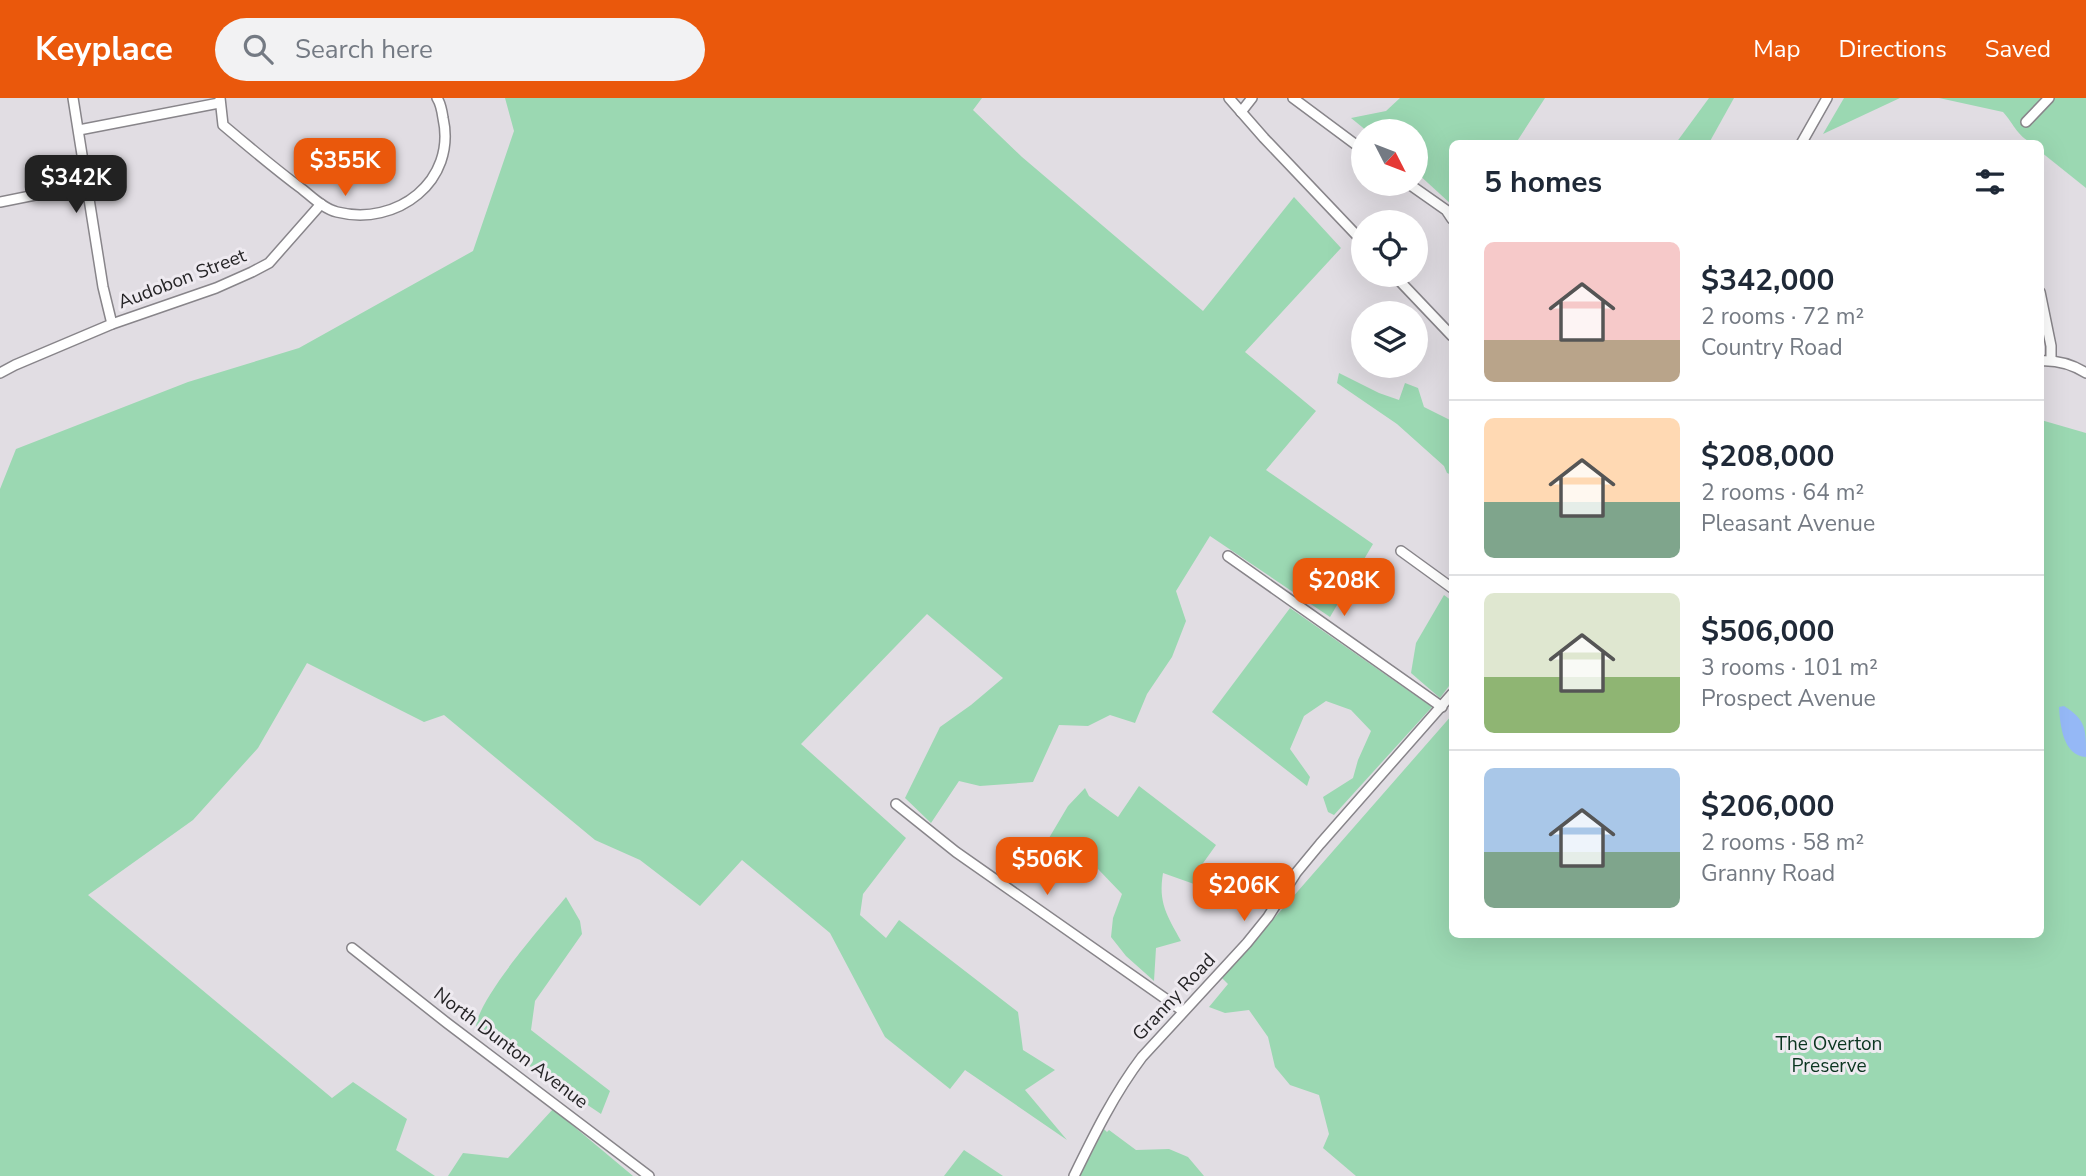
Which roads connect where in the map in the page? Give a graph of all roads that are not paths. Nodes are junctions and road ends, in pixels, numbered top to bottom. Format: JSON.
{"nodes":[{"id":1,"x":73,"y":98,"type":"edge"},
{"id":2,"x":437,"y":98,"type":"edge"},
{"id":3,"x":1229,"y":98,"type":"edge"},
{"id":4,"x":1252,"y":98,"type":"edge"},
{"id":5,"x":1293,"y":98,"type":"edge"},
{"id":6,"x":1827,"y":98,"type":"edge"},
{"id":7,"x":2049,"y":98,"type":"edge"},
{"id":8,"x":219,"y":100,"type":"edge"},
{"id":9,"x":1241,"y":112,"type":"junction"},
{"id":10,"x":2026,"y":122,"type":"dead end"},
{"id":11,"x":79,"y":130,"type":"junction"},
{"id":12,"x":1803,"y":140,"type":"edge"},
{"id":13,"x":1351,"y":141,"type":"edge"},
{"id":14,"x":87,"y":190,"type":"junction"},
{"id":15,"x":1425,"y":196,"type":"edge"},
{"id":16,"x":0,"y":202,"type":"edge"},
{"id":17,"x":321,"y":204,"type":"junction"},
{"id":18,"x":1449,"y":215,"type":"edge"},
{"id":19,"x":1351,"y":229,"type":"edge"},
{"id":20,"x":1405,"y":287,"type":"edge"},
{"id":21,"x":2044,"y":312,"type":"edge"},
{"id":22,"x":113,"y":324,"type":"junction"},
{"id":23,"x":1449,"y":333,"type":"edge"},
{"id":24,"x":2046,"y":361,"type":"edge"},
{"id":25,"x":0,"y":373,"type":"edge"},
{"id":26,"x":2086,"y":373,"type":"edge"},
{"id":27,"x":1401,"y":551,"type":"dead end"},
{"id":28,"x":1228,"y":556,"type":"dead end"},
{"id":29,"x":1449,"y":586,"type":"edge"},
{"id":30,"x":1449,"y":698,"type":"edge"},
{"id":31,"x":1442,"y":707,"type":"junction"},
{"id":32,"x":896,"y":804,"type":"dead end"},
{"id":33,"x":352,"y":948,"type":"dead end"},
{"id":34,"x":1183,"y":1011,"type":"junction"},
{"id":35,"x":649,"y":1176,"type":"edge"},
{"id":36,"x":1074,"y":1176,"type":"edge"}],
"edges":[{"from":1,"to":11,"type":"street"},
{"from":2,"to":17,"type":"street"},
{"from":3,"to":9,"type":"street"},
{"from":4,"to":9,"type":"street"},
{"from":5,"to":13,"type":"street"},
{"from":6,"to":12,"type":"street"},
{"from":7,"to":10,"type":"street"},
{"from":8,"to":11,"type":"street"},
{"from":8,"to":17,"type":"street"},
{"from":9,"to":19,"type":"street"},
{"from":11,"to":14,"type":"street"},
{"from":14,"to":16,"type":"street"},
{"from":14,"to":22,"type":"street"},
{"from":15,"to":18,"type":"street"},
{"from":17,"to":22,"type":"street","name":"Audobon Street"},
{"from":20,"to":23,"type":"street"},
{"from":21,"to":24,"type":"street"},
{"from":22,"to":25,"type":"street","name":"Audobon Street"},
{"from":24,"to":26,"type":"street"},
{"from":27,"to":29,"type":"street"},
{"from":28,"to":31,"type":"street"},
{"from":30,"to":31,"type":"street","name":"Granny Road"},
{"from":31,"to":34,"type":"street","name":"Granny Road"},
{"from":32,"to":34,"type":"street"},
{"from":33,"to":35,"type":"street","name":"North Dunton Avenue"},
{"from":34,"to":36,"type":"street","name":"Granny Road"}]}
